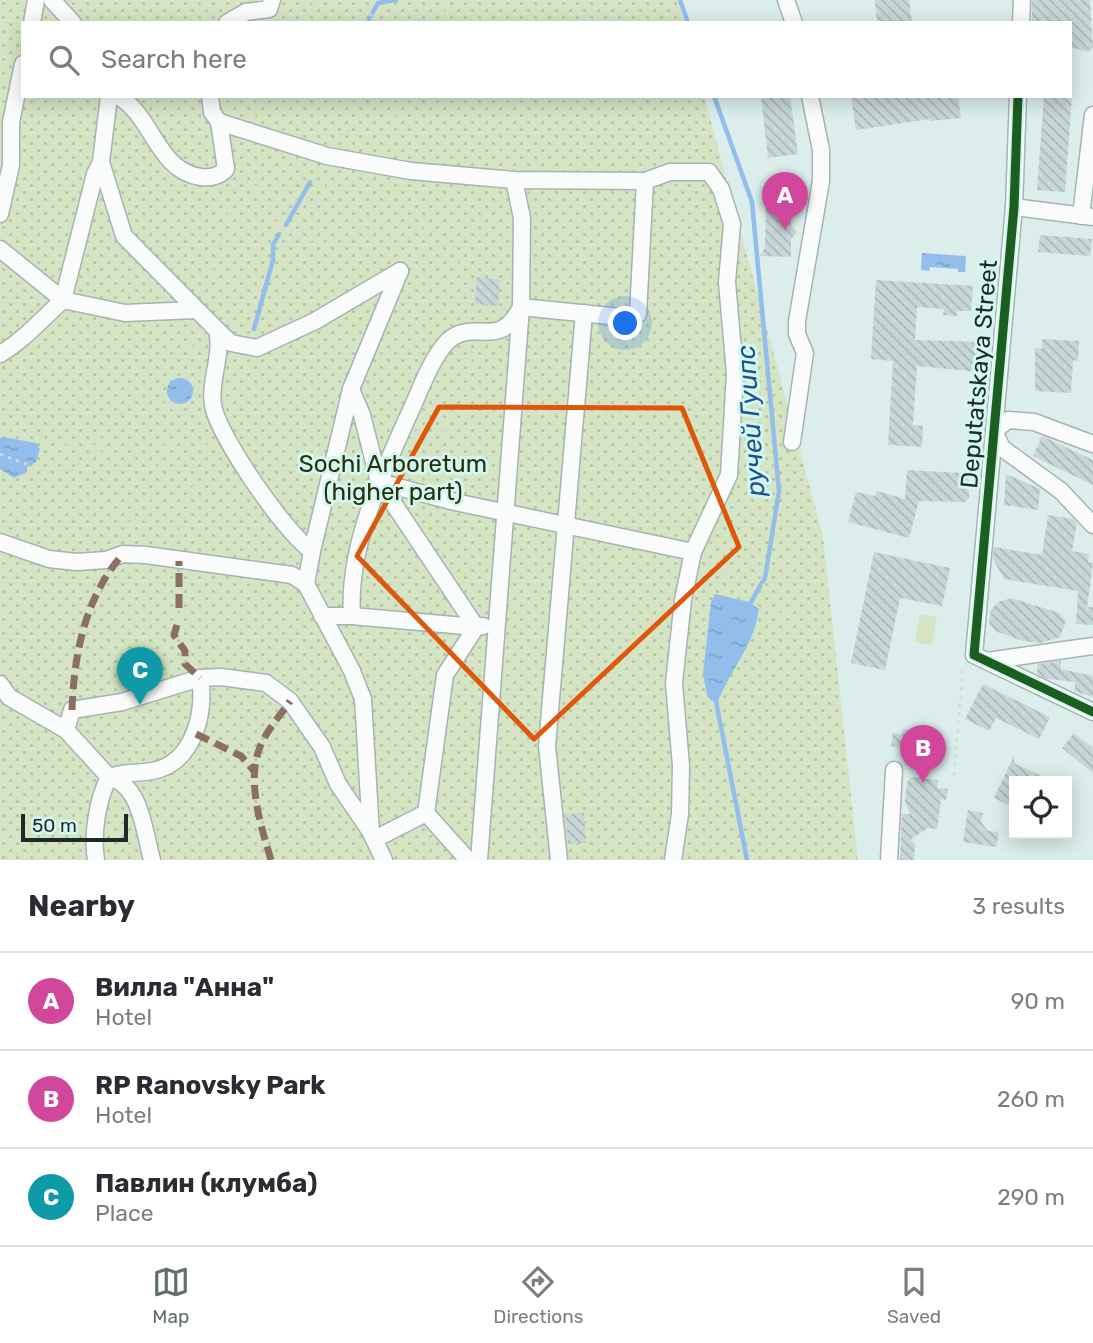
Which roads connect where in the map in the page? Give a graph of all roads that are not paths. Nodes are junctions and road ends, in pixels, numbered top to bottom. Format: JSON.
{"nodes":[{"id":1,"x":36,"y":0,"type":"edge"},
{"id":2,"x":51,"y":0,"type":"edge"},
{"id":3,"x":272,"y":0,"type":"edge"},
{"id":4,"x":786,"y":0,"type":"edge"},
{"id":5,"x":1022,"y":0,"type":"edge"},
{"id":6,"x":32,"y":21,"type":"edge"},
{"id":7,"x":71,"y":21,"type":"edge"},
{"id":8,"x":230,"y":21,"type":"edge"},
{"id":9,"x":793,"y":21,"type":"edge"},
{"id":10,"x":1021,"y":21,"type":"edge"},
{"id":11,"x":21,"y":74,"type":"edge"},
{"id":12,"x":109,"y":98,"type":"edge"},
{"id":13,"x":120,"y":98,"type":"edge"},
{"id":14,"x":209,"y":98,"type":"edge"},
{"id":15,"x":810,"y":98,"type":"edge"},
{"id":16,"x":1018,"y":98,"type":"edge"},
{"id":17,"x":1093,"y":115,"type":"edge"},
{"id":18,"x":219,"y":122,"type":"junction"},
{"id":19,"x":101,"y":162,"type":"junction"},
{"id":20,"x":651,"y":179,"type":"junction"},
{"id":21,"x":510,"y":182,"type":"junction"},
{"id":22,"x":1014,"y":207,"type":"junction"},
{"id":23,"x":0,"y":214,"type":"edge"},
{"id":24,"x":1087,"y":217,"type":"edge"},
{"id":25,"x":0,"y":249,"type":"edge"},
{"id":26,"x":63,"y":300,"type":"junction"},
{"id":27,"x":522,"y":307,"type":"junction"},
{"id":28,"x":198,"y":312,"type":"junction"},
{"id":29,"x":584,"y":313,"type":"junction"},
{"id":30,"x":217,"y":330,"type":"junction"},
{"id":31,"x":0,"y":354,"type":"edge"},
{"id":32,"x":351,"y":388,"type":"junction"},
{"id":33,"x":994,"y":431,"type":"junction"},
{"id":34,"x":792,"y":442,"type":"dead end"},
{"id":35,"x":1093,"y":444,"type":"edge"},
{"id":36,"x":379,"y":482,"type":"junction"},
{"id":37,"x":505,"y":512,"type":"junction"},
{"id":38,"x":565,"y":523,"type":"junction"},
{"id":39,"x":1093,"y":525,"type":"edge"},
{"id":40,"x":0,"y":542,"type":"edge"},
{"id":41,"x":312,"y":551,"type":"junction"},
{"id":42,"x":693,"y":552,"type":"junction"},
{"id":43,"x":306,"y":583,"type":"junction"},
{"id":44,"x":322,"y":616,"type":"junction"},
{"id":45,"x":352,"y":616,"type":"junction"},
{"id":46,"x":496,"y":626,"type":"junction"},
{"id":47,"x":476,"y":627,"type":"junction"},
{"id":48,"x":1093,"y":646,"type":"edge"},
{"id":49,"x":975,"y":662,"type":"junction"},
{"id":50,"x":200,"y":678,"type":"junction"},
{"id":51,"x":0,"y":684,"type":"edge"},
{"id":52,"x":1093,"y":712,"type":"edge"},
{"id":53,"x":66,"y":730,"type":"junction"},
{"id":54,"x":894,"y":770,"type":"dead end"},
{"id":55,"x":151,"y":772,"type":"junction"},
{"id":56,"x":109,"y":777,"type":"junction"},
{"id":57,"x":133,"y":794,"type":"junction"},
{"id":58,"x":426,"y":813,"type":"junction"},
{"id":59,"x":373,"y":836,"type":"junction"},
{"id":60,"x":96,"y":860,"type":"edge"},
{"id":61,"x":152,"y":860,"type":"edge"},
{"id":62,"x":384,"y":860,"type":"edge"},
{"id":63,"x":468,"y":860,"type":"edge"},
{"id":64,"x":479,"y":860,"type":"edge"},
{"id":65,"x":559,"y":860,"type":"edge"},
{"id":66,"x":673,"y":860,"type":"edge"},
{"id":67,"x":889,"y":860,"type":"edge"}],
"edges":[{"from":1,"to":6,"type":"street"},
{"from":2,"to":7,"type":"street"},
{"from":3,"to":8,"type":"street"},
{"from":4,"to":9,"type":"street"},
{"from":5,"to":10,"type":"street"},
{"from":11,"to":23,"type":"street"},
{"from":12,"to":19,"type":"street"},
{"from":13,"to":18,"type":"street"},
{"from":14,"to":18,"type":"street"},
{"from":15,"to":34,"type":"street"},
{"from":16,"to":22,"type":"street","name":"Deputatskaya Street"},
{"from":17,"to":24,"type":"street"},
{"from":18,"to":21,"type":"street"},
{"from":19,"to":26,"type":"street"},
{"from":19,"to":28,"type":"street"},
{"from":20,"to":21,"type":"street"},
{"from":20,"to":29,"type":"street"},
{"from":20,"to":42,"type":"street"},
{"from":21,"to":27,"type":"street"},
{"from":22,"to":24,"type":"street"},
{"from":22,"to":33,"type":"street","name":"Deputatskaya Street"},
{"from":25,"to":26,"type":"street"},
{"from":26,"to":28,"type":"street"},
{"from":26,"to":31,"type":"street"},
{"from":27,"to":29,"type":"street"},
{"from":27,"to":36,"type":"street"},
{"from":27,"to":37,"type":"street"},
{"from":28,"to":30,"type":"street"},
{"from":29,"to":38,"type":"street"},
{"from":30,"to":32,"type":"street"},
{"from":30,"to":41,"type":"street"},
{"from":32,"to":36,"type":"street"},
{"from":32,"to":41,"type":"street"},
{"from":33,"to":35,"type":"street"},
{"from":33,"to":39,"type":"street"},
{"from":33,"to":49,"type":"street","name":"Deputatskaya Street"},
{"from":36,"to":37,"type":"street"},
{"from":36,"to":45,"type":"street"},
{"from":36,"to":47,"type":"street"},
{"from":37,"to":38,"type":"street"},
{"from":37,"to":46,"type":"street"},
{"from":38,"to":42,"type":"street"},
{"from":38,"to":65,"type":"street"},
{"from":40,"to":43,"type":"street"},
{"from":41,"to":43,"type":"street"},
{"from":42,"to":66,"type":"street"},
{"from":43,"to":44,"type":"street"},
{"from":44,"to":45,"type":"street"},
{"from":44,"to":59,"type":"street"},
{"from":45,"to":47,"type":"street"},
{"from":46,"to":47,"type":"street"},
{"from":46,"to":64,"type":"street"},
{"from":47,"to":58,"type":"street"},
{"from":48,"to":49,"type":"street"},
{"from":49,"to":52,"type":"street"},
{"from":50,"to":53,"type":"street"},
{"from":50,"to":55,"type":"street"},
{"from":50,"to":59,"type":"street"},
{"from":51,"to":53,"type":"street"},
{"from":53,"to":56,"type":"street"},
{"from":54,"to":67,"type":"street"},
{"from":55,"to":56,"type":"street"},
{"from":55,"to":57,"type":"street"},
{"from":56,"to":57,"type":"street"},
{"from":56,"to":60,"type":"street"},
{"from":57,"to":61,"type":"street"},
{"from":58,"to":59,"type":"street"},
{"from":58,"to":63,"type":"street"},
{"from":59,"to":62,"type":"street"}]}
